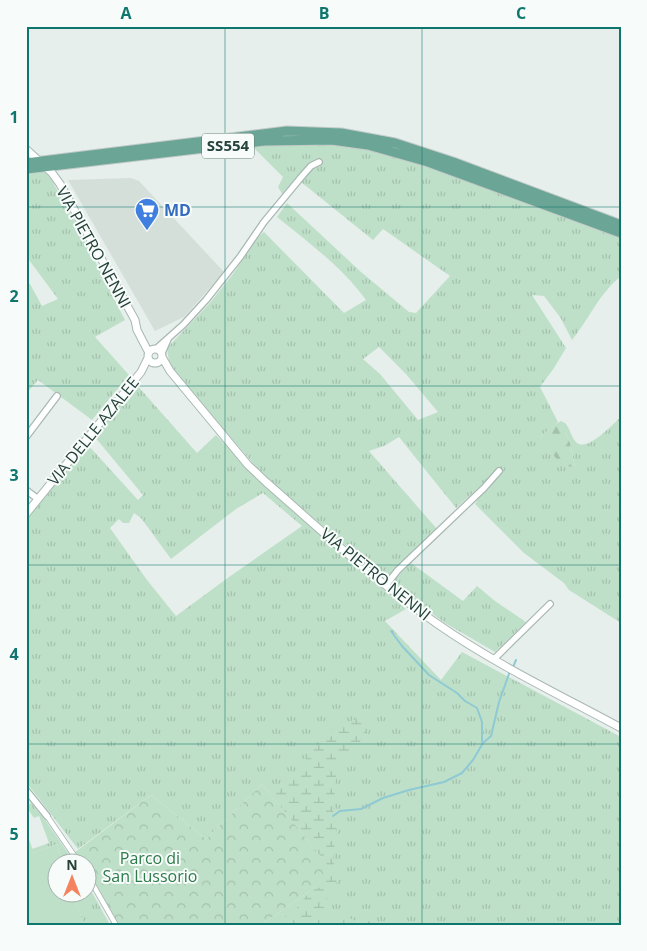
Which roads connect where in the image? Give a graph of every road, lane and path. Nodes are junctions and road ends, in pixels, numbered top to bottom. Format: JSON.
{"nodes":[{"id":1,"x":26,"y":149,"type":"edge"},
{"id":2,"x":38,"y":161,"type":"junction"},
{"id":3,"x":26,"y":162,"type":"edge"},
{"id":4,"x":319,"y":162,"type":"dead end"},
{"id":5,"x":46,"y":168,"type":"junction"},
{"id":6,"x":26,"y":169,"type":"edge"},
{"id":7,"x":621,"y":225,"type":"edge"},
{"id":8,"x":621,"y":233,"type":"edge"},
{"id":9,"x":155,"y":356,"type":"junction"},
{"id":10,"x":57,"y":396,"type":"dead end"},
{"id":11,"x":26,"y":437,"type":"edge"},
{"id":12,"x":500,"y":471,"type":"dead end"},
{"id":13,"x":26,"y":490,"type":"edge"},
{"id":14,"x":38,"y":499,"type":"junction"},
{"id":15,"x":26,"y":514,"type":"edge"},
{"id":16,"x":386,"y":585,"type":"junction"},
{"id":17,"x":550,"y":604,"type":"dead end"},
{"id":18,"x":494,"y":659,"type":"junction"},
{"id":19,"x":621,"y":728,"type":"edge"},
{"id":20,"x":26,"y":790,"type":"edge"},
{"id":21,"x":47,"y":816,"type":"joint"},
{"id":22,"x":73,"y":854,"type":"edge"},
{"id":23,"x":98,"y":894,"type":"edge"},
{"id":24,"x":116,"y":925,"type":"edge"}],
"edges":[{"from":1,"to":2,"type":"street","name":"VIA PIETRO NENNI"},
{"from":2,"to":3,"type":"main road","number":"SS554"},
{"from":2,"to":5,"type":"street","name":"VIA PIETRO NENNI"},
{"from":2,"to":7,"type":"main road","number":"SS554"},
{"from":4,"to":9,"type":"street"},
{"from":5,"to":6,"type":"main road","number":"SS554"},
{"from":5,"to":8,"type":"main road","number":"SS554"},
{"from":5,"to":9,"type":"street","name":"VIA PIETRO NENNI"},
{"from":9,"to":14,"type":"street","name":"VIA DELLE AZALEE"},
{"from":9,"to":16,"type":"street","name":"VIA PIETRO NENNI"},
{"from":10,"to":11,"type":"street"},
{"from":12,"to":16,"type":"street"},
{"from":13,"to":14,"type":"street"},
{"from":14,"to":15,"type":"street","name":"VIA DELLE AZALEE"},
{"from":16,"to":18,"type":"street","name":"VIA PIETRO NENNI"},
{"from":17,"to":18,"type":"street"},
{"from":18,"to":19,"type":"street","name":"VIA PIETRO NENNI"},
{"from":20,"to":21,"type":"street"},
{"from":21,"to":22,"type":"street"},
{"from":23,"to":24,"type":"street"}]}
